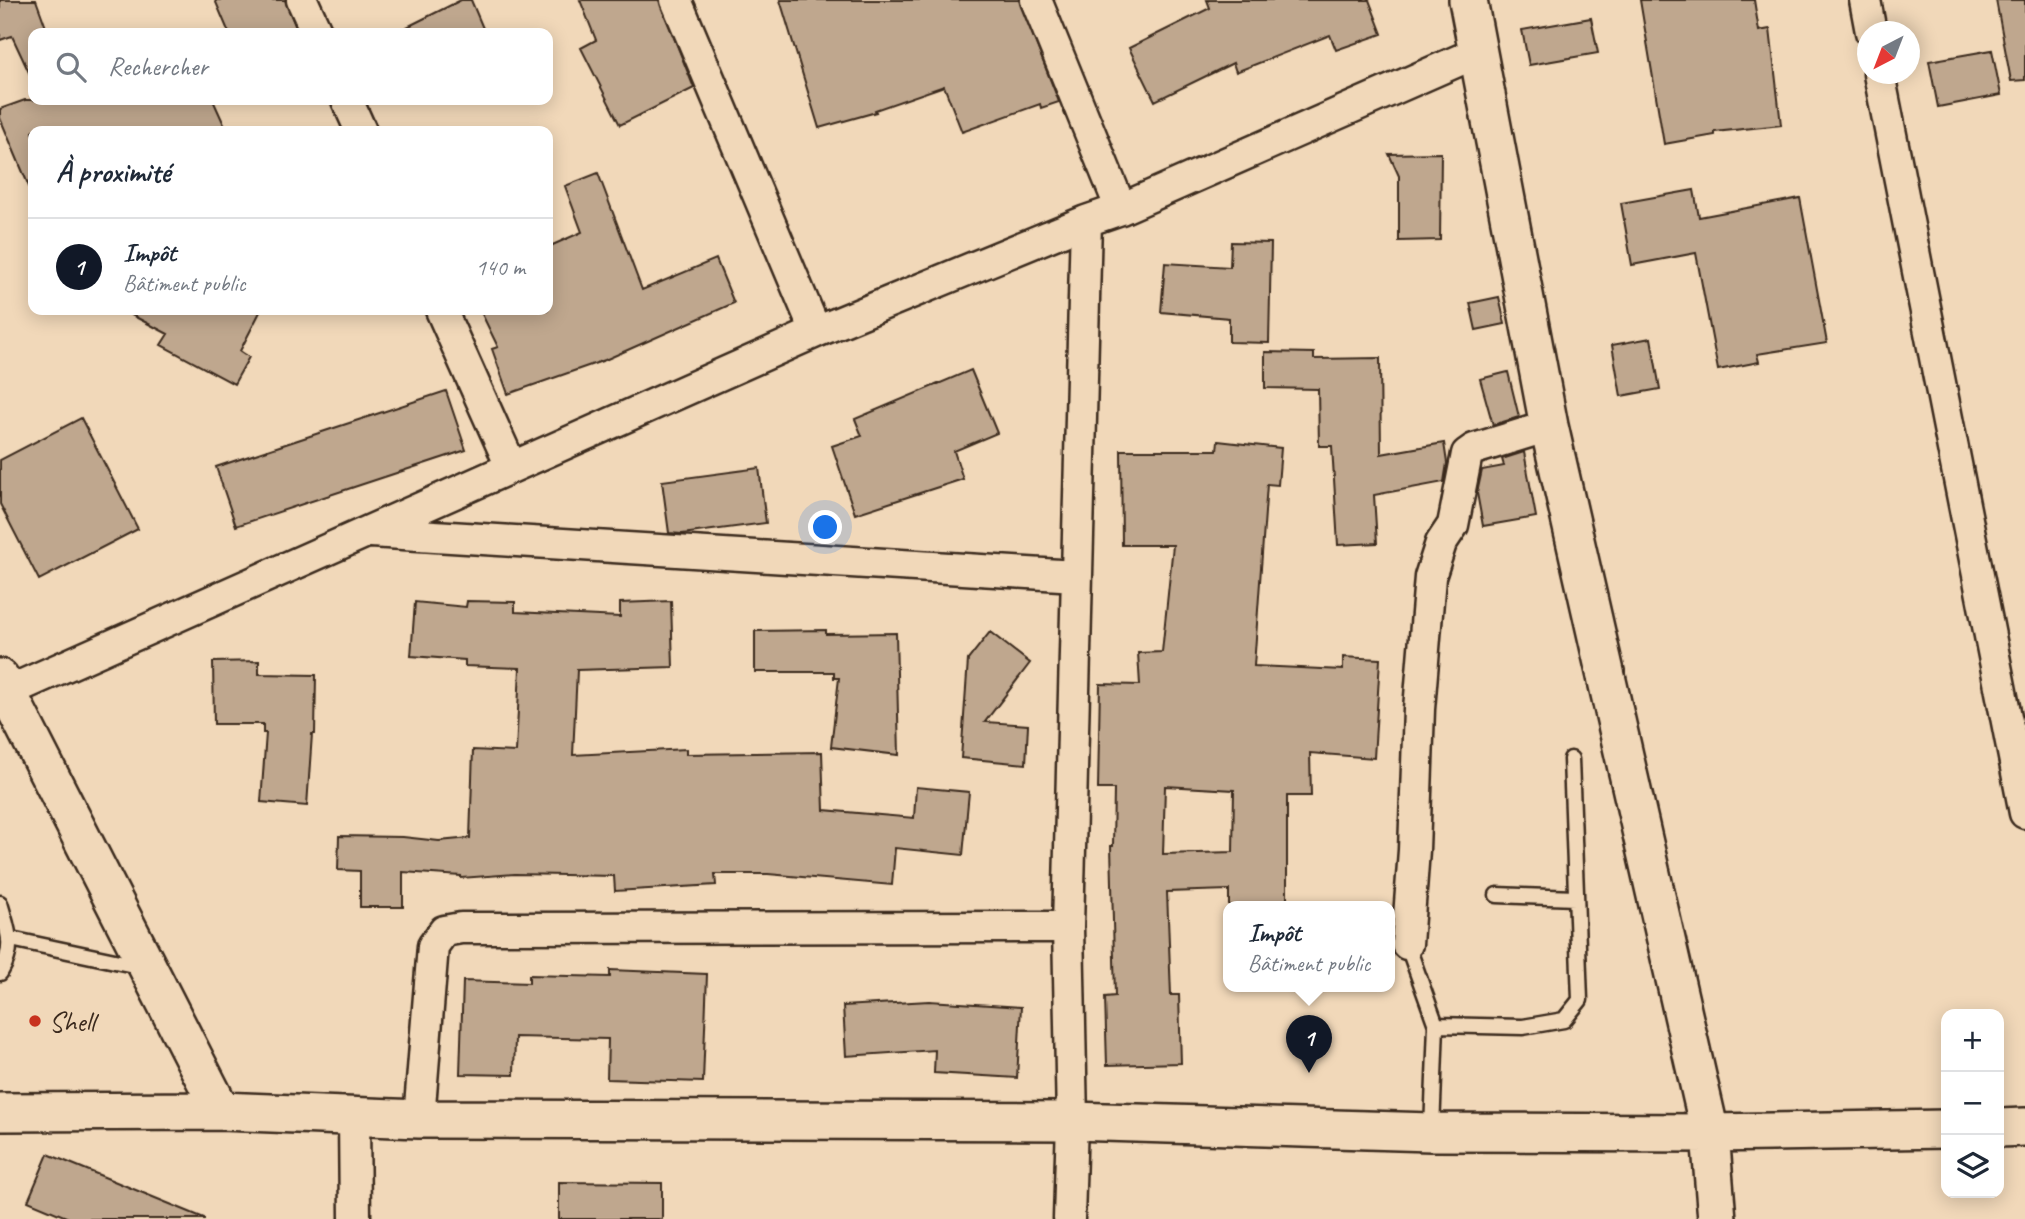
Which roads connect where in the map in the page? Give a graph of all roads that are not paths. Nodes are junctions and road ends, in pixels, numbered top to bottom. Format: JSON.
{"nodes":[{"id":1,"x":302,"y":0,"type":"edge"},
{"id":2,"x":676,"y":0,"type":"edge"},
{"id":3,"x":1036,"y":0,"type":"edge"},
{"id":4,"x":1468,"y":0,"type":"edge"},
{"id":5,"x":1865,"y":0,"type":"edge"},
{"id":6,"x":1869,"y":21,"type":"edge"},
{"id":7,"x":315,"y":28,"type":"edge"},
{"id":8,"x":1478,"y":52,"type":"junction"},
{"id":9,"x":1881,"y":84,"type":"edge"},
{"id":10,"x":349,"y":105,"type":"edge"},
{"id":11,"x":359,"y":126,"type":"edge"},
{"id":12,"x":1121,"y":209,"type":"junction"},
{"id":13,"x":1086,"y":221,"type":"junction"},
{"id":14,"x":443,"y":315,"type":"edge"},
{"id":15,"x":816,"y":332,"type":"junction"},
{"id":16,"x":1549,"y":426,"type":"junction"},
{"id":17,"x":511,"y":466,"type":"junction"},
{"id":18,"x":365,"y":531,"type":"junction"},
{"id":19,"x":1076,"y":576,"type":"junction"},
{"id":20,"x":4,"y":685,"type":"edge"},
{"id":21,"x":1571,"y":760,"type":"dead end"},
{"id":22,"x":2025,"y":813,"type":"edge"},
{"id":23,"x":1497,"y":895,"type":"dead end"},
{"id":24,"x":1575,"y":898,"type":"junction"},
{"id":25,"x":0,"y":904,"type":"edge"},
{"id":26,"x":1068,"y":928,"type":"junction"},
{"id":27,"x":11,"y":939,"type":"junction"},
{"id":28,"x":1408,"y":944,"type":"joint"},
{"id":29,"x":148,"y":968,"type":"junction"},
{"id":30,"x":0,"y":973,"type":"edge"},
{"id":31,"x":1436,"y":1025,"type":"junction"},
{"id":32,"x":221,"y":1111,"type":"junction"},
{"id":33,"x":0,"y":1112,"type":"edge"},
{"id":34,"x":354,"y":1117,"type":"junction"},
{"id":35,"x":419,"y":1119,"type":"junction"},
{"id":36,"x":1072,"y":1121,"type":"junction"},
{"id":37,"x":2025,"y":1127,"type":"edge"},
{"id":38,"x":2004,"y":1128,"type":"edge"},
{"id":39,"x":1941,"y":1129,"type":"edge"},
{"id":40,"x":1432,"y":1132,"type":"junction"},
{"id":41,"x":1710,"y":1133,"type":"junction"},
{"id":42,"x":355,"y":1219,"type":"edge"},
{"id":43,"x":1069,"y":1219,"type":"edge"},
{"id":44,"x":1717,"y":1219,"type":"edge"}],
"edges":[{"from":1,"to":7,"type":"street"},
{"from":2,"to":15,"type":"street"},
{"from":3,"to":12,"type":"street"},
{"from":4,"to":8,"type":"street"},
{"from":5,"to":6,"type":"street"},
{"from":8,"to":12,"type":"street"},
{"from":8,"to":16,"type":"street"},
{"from":9,"to":22,"type":"street"},
{"from":10,"to":11,"type":"street"},
{"from":12,"to":13,"type":"street"},
{"from":13,"to":15,"type":"street"},
{"from":13,"to":19,"type":"street"},
{"from":14,"to":17,"type":"street"},
{"from":15,"to":17,"type":"street"},
{"from":16,"to":28,"type":"street"},
{"from":16,"to":41,"type":"street"},
{"from":17,"to":18,"type":"street"},
{"from":18,"to":19,"type":"street"},
{"from":18,"to":20,"type":"street"},
{"from":19,"to":26,"type":"street"},
{"from":20,"to":29,"type":"street"},
{"from":21,"to":24,"type":"lane"},
{"from":23,"to":24,"type":"lane"},
{"from":24,"to":31,"type":"lane"},
{"from":25,"to":27,"type":"lane"},
{"from":26,"to":35,"type":"street"},
{"from":26,"to":36,"type":"street"},
{"from":27,"to":29,"type":"lane"},
{"from":27,"to":30,"type":"lane"},
{"from":28,"to":31,"type":"lane"},
{"from":29,"to":32,"type":"street"},
{"from":31,"to":40,"type":"lane"},
{"from":32,"to":33,"type":"street"},
{"from":32,"to":34,"type":"street"},
{"from":34,"to":35,"type":"street"},
{"from":34,"to":42,"type":"street"},
{"from":35,"to":36,"type":"street"},
{"from":36,"to":40,"type":"street"},
{"from":36,"to":43,"type":"street"},
{"from":37,"to":38,"type":"street"},
{"from":39,"to":41,"type":"street"},
{"from":40,"to":41,"type":"street"},
{"from":41,"to":44,"type":"street"}]}
